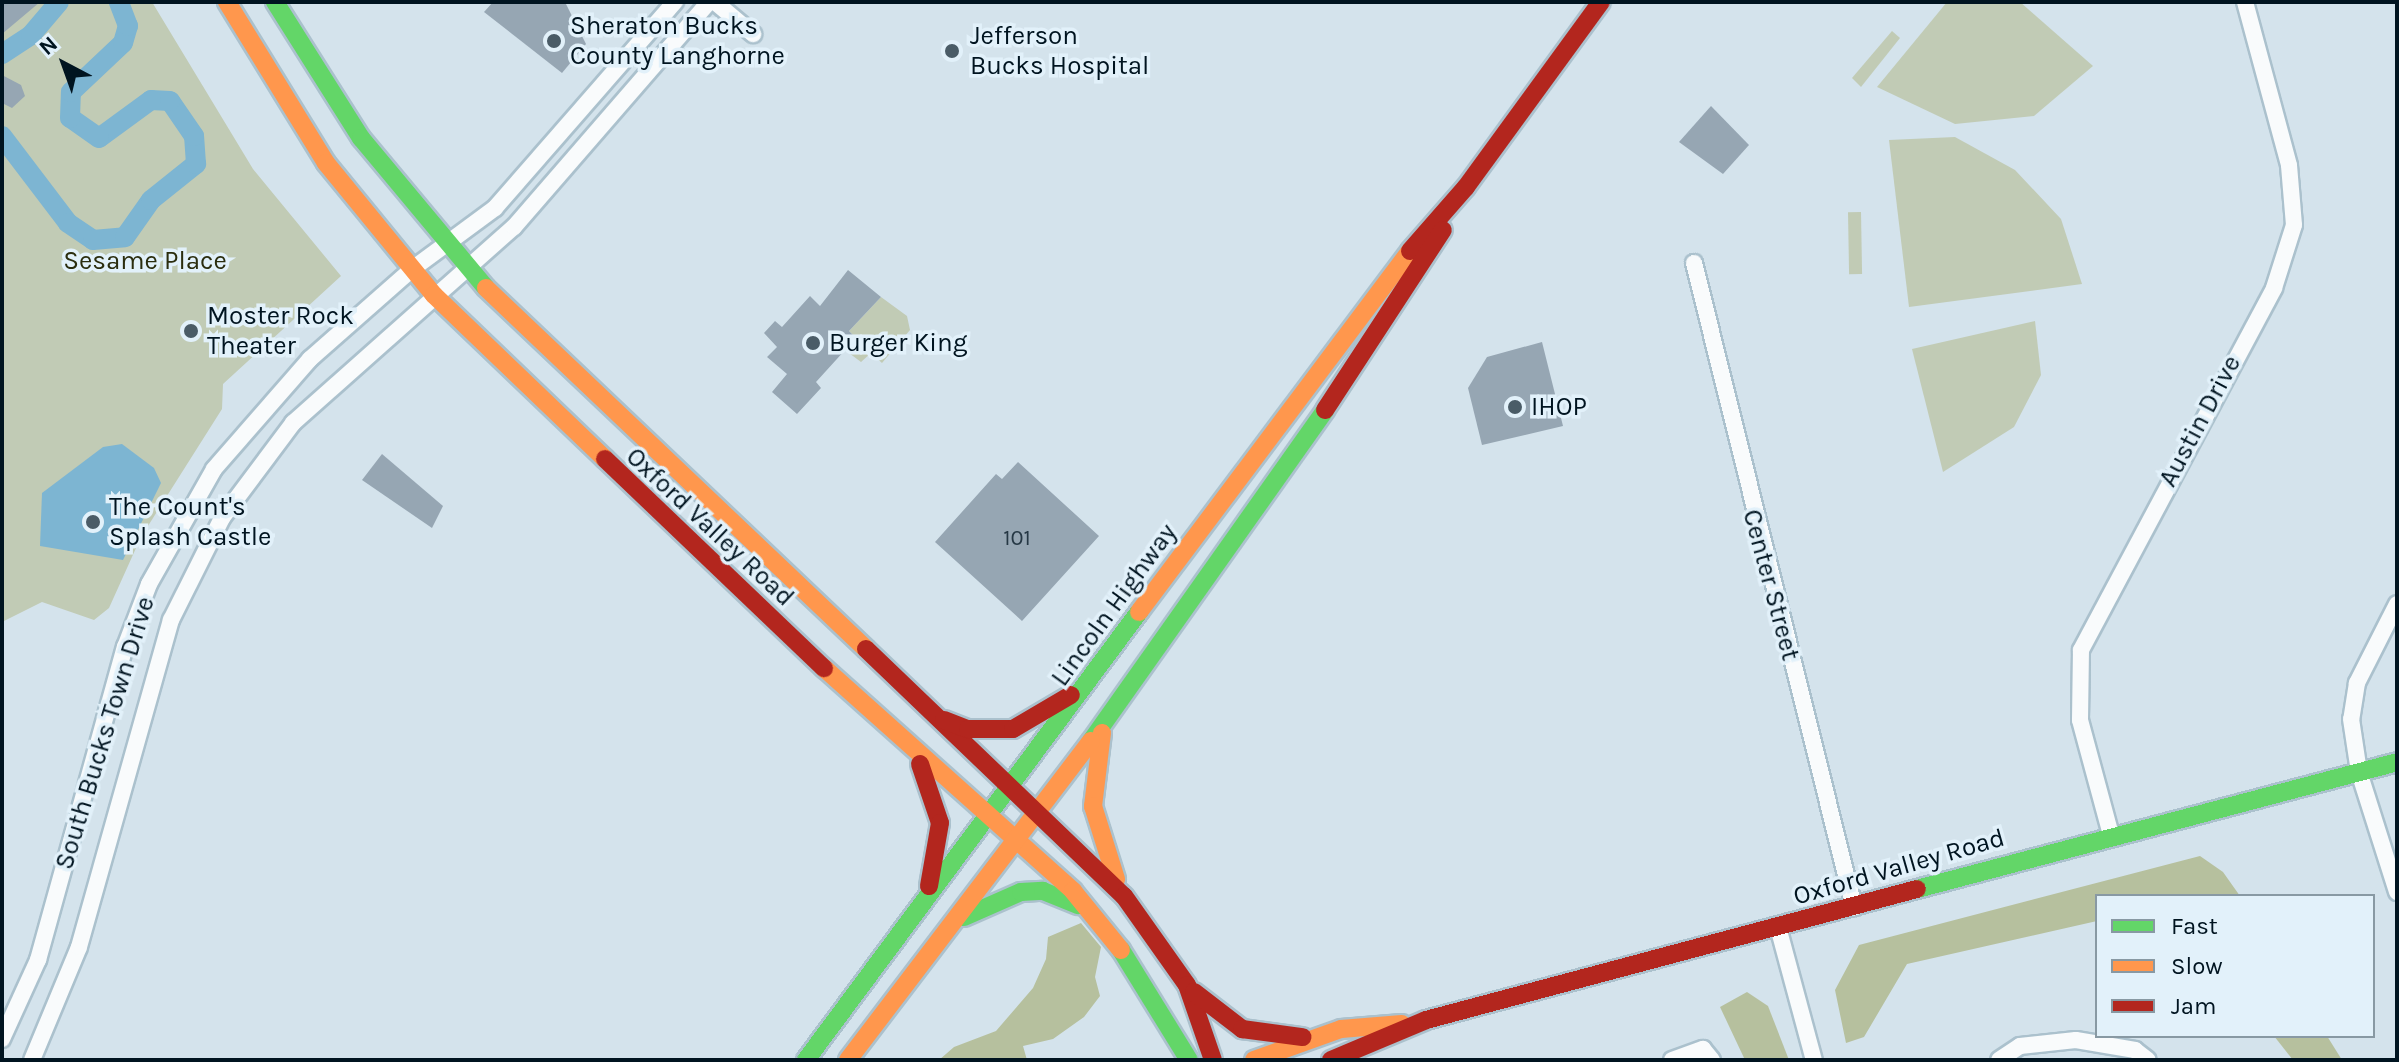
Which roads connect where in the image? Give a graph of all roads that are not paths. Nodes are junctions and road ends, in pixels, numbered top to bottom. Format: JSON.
{"nodes":[{"id":1,"x":227,"y":2,"type":"edge"},
{"id":2,"x":275,"y":2,"type":"edge"},
{"id":3,"x":675,"y":2,"type":"edge"},
{"id":4,"x":709,"y":2,"type":"edge"},
{"id":5,"x":715,"y":2,"type":"edge"},
{"id":6,"x":1601,"y":2,"type":"edge"},
{"id":7,"x":2245,"y":2,"type":"edge"},
{"id":8,"x":753,"y":34,"type":"dead end"},
{"id":9,"x":1468,"y":185,"type":"junction"},
{"id":10,"x":445,"y":243,"type":"junction"},
{"id":11,"x":1694,"y":263,"type":"dead end"},
{"id":12,"x":466,"y":267,"type":"junction"},
{"id":13,"x":411,"y":270,"type":"junction"},
{"id":14,"x":434,"y":295,"type":"junction"},
{"id":15,"x":2397,"y":604,"type":"edge"},
{"id":16,"x":1095,"y":676,"type":"junction"},
{"id":17,"x":937,"y":717,"type":"junction"},
{"id":18,"x":1106,"y":721,"type":"junction"},
{"id":19,"x":914,"y":755,"type":"junction"},
{"id":20,"x":2397,"y":762,"type":"edge"},
{"id":21,"x":2359,"y":772,"type":"junction"},
{"id":22,"x":1012,"y":788,"type":"junction"},
{"id":23,"x":1038,"y":812,"type":"junction"},
{"id":24,"x":990,"y":816,"type":"junction"},
{"id":25,"x":2111,"y":835,"type":"junction"},
{"id":26,"x":1016,"y":840,"type":"junction"},
{"id":27,"x":2397,"y":892,"type":"edge"},
{"id":28,"x":1124,"y":896,"type":"junction"},
{"id":29,"x":923,"y":903,"type":"junction"},
{"id":30,"x":1854,"y":907,"type":"junction"},
{"id":31,"x":1098,"y":919,"type":"junction"},
{"id":32,"x":952,"y":925,"type":"junction"},
{"id":33,"x":1778,"y":927,"type":"junction"},
{"id":34,"x":1187,"y":985,"type":"junction"},
{"id":35,"x":1416,"y":1023,"type":"junction"},
{"id":36,"x":1309,"y":1037,"type":"junction"},
{"id":37,"x":2,"y":1039,"type":"edge"},
{"id":38,"x":32,"y":1060,"type":"edge"},
{"id":39,"x":806,"y":1060,"type":"edge"},
{"id":40,"x":848,"y":1060,"type":"edge"},
{"id":41,"x":1189,"y":1060,"type":"edge"},
{"id":42,"x":1213,"y":1060,"type":"edge"},
{"id":43,"x":1254,"y":1060,"type":"edge"},
{"id":44,"x":1331,"y":1060,"type":"edge"},
{"id":45,"x":1672,"y":1060,"type":"edge"},
{"id":46,"x":1712,"y":1060,"type":"edge"},
{"id":47,"x":1814,"y":1060,"type":"edge"},
{"id":48,"x":1999,"y":1060,"type":"edge"},
{"id":49,"x":2148,"y":1060,"type":"edge"}],
"edges":[{"from":1,"to":13,"type":"main road","name":"Oxford Valley Road"},
{"from":2,"to":10,"type":"main road","name":"Oxford Valley Road"},
{"from":3,"to":10,"type":"street","name":"South Bucks Town Drive"},
{"from":4,"to":12,"type":"street","name":"South Bucks Town Drive"},
{"from":5,"to":8,"type":"street"},
{"from":6,"to":9,"type":"main road","name":"Lincoln Highway"},
{"from":7,"to":25,"type":"street","name":"Austin Drive"},
{"from":9,"to":16,"type":"main road","name":"Lincoln Highway"},
{"from":9,"to":18,"type":"main road","name":"Lincoln Highway"},
{"from":10,"to":12,"type":"main road","name":"Oxford Valley Road"},
{"from":10,"to":13,"type":"street","name":"South Bucks Town Drive"},
{"from":11,"to":30,"type":"street","name":"Center Street"},
{"from":12,"to":14,"type":"street","name":"South Bucks Town Drive"},
{"from":12,"to":17,"type":"main road","name":"Oxford Valley Road"},
{"from":13,"to":14,"type":"main road","name":"Oxford Valley Road"},
{"from":13,"to":37,"type":"street","name":"South Bucks Town Drive"},
{"from":14,"to":19,"type":"main road","name":"Oxford Valley Road"},
{"from":14,"to":38,"type":"street","name":"South Bucks Town Drive"},
{"from":15,"to":21,"type":"street"},
{"from":16,"to":17,"type":"main road"},
{"from":16,"to":22,"type":"main road","name":"Lincoln Highway"},
{"from":17,"to":22,"type":"main road","name":"Oxford Valley Road"},
{"from":18,"to":23,"type":"main road","name":"Lincoln Highway"},
{"from":18,"to":28,"type":"main road"},
{"from":19,"to":24,"type":"main road","name":"Oxford Valley Road"},
{"from":19,"to":29,"type":"main road"},
{"from":20,"to":21,"type":"main road","name":"Oxford Valley Road"},
{"from":21,"to":25,"type":"main road","name":"Oxford Valley Road"},
{"from":21,"to":27,"type":"street"},
{"from":22,"to":23,"type":"main road","name":"Oxford Valley Road"},
{"from":22,"to":24,"type":"main road","name":"Lincoln Highway"},
{"from":23,"to":26,"type":"main road","name":"Lincoln Highway"},
{"from":23,"to":28,"type":"main road","name":"Oxford Valley Road"},
{"from":24,"to":26,"type":"main road","name":"Oxford Valley Road"},
{"from":24,"to":29,"type":"main road","name":"Lincoln Highway"},
{"from":25,"to":30,"type":"main road","name":"Oxford Valley Road"},
{"from":26,"to":31,"type":"main road","name":"Oxford Valley Road"},
{"from":26,"to":32,"type":"main road","name":"Lincoln Highway"},
{"from":28,"to":34,"type":"main road","name":"Oxford Valley Road"},
{"from":29,"to":39,"type":"main road","name":"Lincoln Highway"},
{"from":30,"to":33,"type":"main road","name":"Oxford Valley Road"},
{"from":31,"to":32,"type":"main road"},
{"from":31,"to":41,"type":"main road","name":"Oxford Valley Road"},
{"from":32,"to":40,"type":"main road","name":"Lincoln Highway"},
{"from":33,"to":35,"type":"main road","name":"Oxford Valley Road"},
{"from":33,"to":47,"type":"street"},
{"from":34,"to":36,"type":"main road"},
{"from":34,"to":42,"type":"main road","name":"Oxford Valley Road"},
{"from":35,"to":36,"type":"main road","name":"Oxford Valley Road"},
{"from":35,"to":44,"type":"main road","name":"Oxford Valley Road"},
{"from":36,"to":43,"type":"main road","name":"Oxford Valley Road"},
{"from":45,"to":46,"type":"street"},
{"from":48,"to":49,"type":"street"}]}
